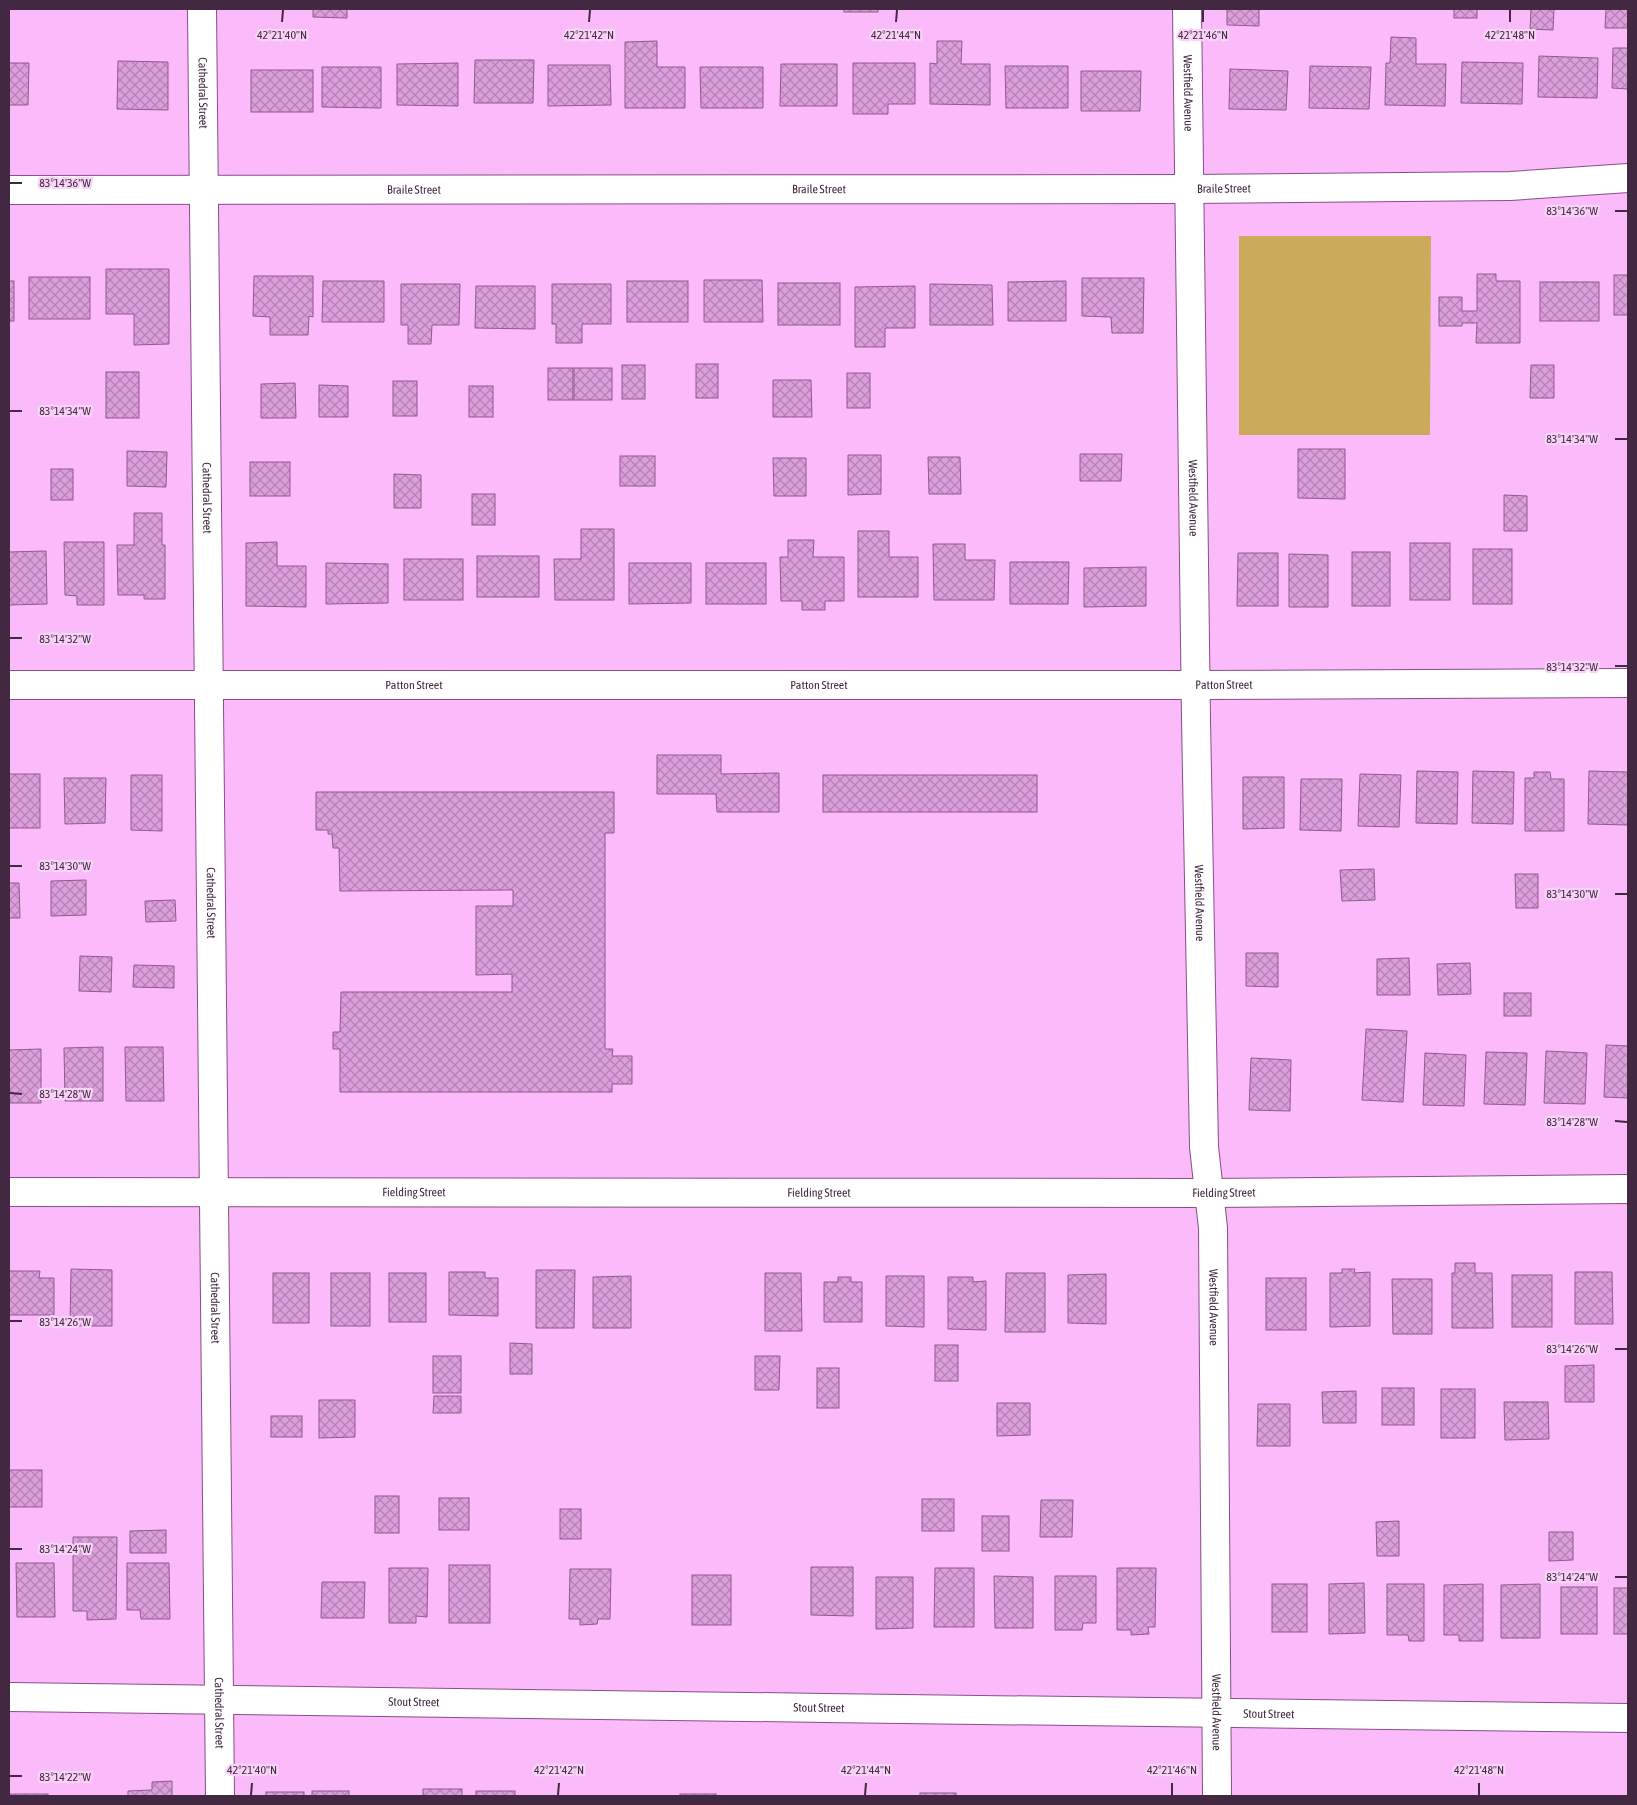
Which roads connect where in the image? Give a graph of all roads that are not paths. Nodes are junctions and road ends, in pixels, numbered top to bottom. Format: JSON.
{"nodes":[{"id":1,"x":202,"y":9,"type":"edge"},
{"id":2,"x":1187,"y":9,"type":"edge"},
{"id":3,"x":1628,"y":178,"type":"edge"},
{"id":4,"x":204,"y":188,"type":"junction"},
{"id":5,"x":1189,"y":189,"type":"junction"},
{"id":6,"x":9,"y":190,"type":"edge"},
{"id":7,"x":1628,"y":683,"type":"edge"},
{"id":8,"x":9,"y":685,"type":"edge"},
{"id":9,"x":210,"y":685,"type":"junction"},
{"id":10,"x":1196,"y":685,"type":"junction"},
{"id":11,"x":1628,"y":1189,"type":"edge"},
{"id":12,"x":9,"y":1192,"type":"edge"},
{"id":13,"x":213,"y":1192,"type":"junction"},
{"id":14,"x":1208,"y":1193,"type":"junction"},
{"id":15,"x":9,"y":1698,"type":"edge"},
{"id":16,"x":219,"y":1699,"type":"junction"},
{"id":17,"x":1216,"y":1714,"type":"junction"},
{"id":18,"x":1628,"y":1718,"type":"edge"},
{"id":19,"x":220,"y":1796,"type":"edge"},
{"id":20,"x":1216,"y":1796,"type":"edge"}],
"edges":[{"from":1,"to":4,"type":"street","name":"Cathedral Street"},
{"from":2,"to":5,"type":"street","name":"Westfield Avenue"},
{"from":3,"to":5,"type":"street","name":"Braile Street"},
{"from":4,"to":5,"type":"street","name":"Braile Street"},
{"from":4,"to":6,"type":"street","name":"Braile Street"},
{"from":4,"to":9,"type":"street","name":"Cathedral Street"},
{"from":5,"to":10,"type":"street","name":"Westfield Avenue"},
{"from":7,"to":10,"type":"street","name":"Patton Street"},
{"from":8,"to":9,"type":"street","name":"Patton Street"},
{"from":9,"to":10,"type":"street","name":"Patton Street"},
{"from":9,"to":13,"type":"street","name":"Cathedral Street"},
{"from":10,"to":14,"type":"street","name":"Westfield Avenue"},
{"from":11,"to":14,"type":"street","name":"Fielding Street"},
{"from":12,"to":13,"type":"street","name":"Fielding Street"},
{"from":13,"to":14,"type":"street","name":"Fielding Street"},
{"from":13,"to":16,"type":"street","name":"Cathedral Street"},
{"from":14,"to":17,"type":"street","name":"Westfield Avenue"},
{"from":15,"to":16,"type":"street","name":"Stout Street"},
{"from":16,"to":17,"type":"street","name":"Stout Street"},
{"from":16,"to":19,"type":"street","name":"Cathedral Street"},
{"from":17,"to":18,"type":"street","name":"Stout Street"},
{"from":17,"to":20,"type":"street","name":"Westfield Avenue"}]}
